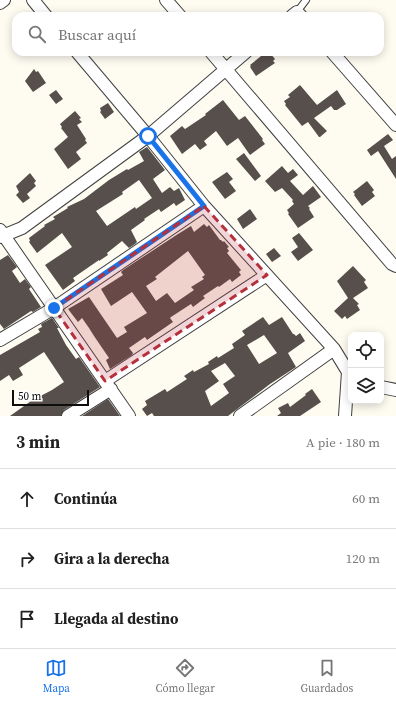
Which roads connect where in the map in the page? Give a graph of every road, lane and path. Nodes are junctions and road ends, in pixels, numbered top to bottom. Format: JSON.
{"nodes":[{"id":1,"x":4,"y":0,"type":"edge"},
{"id":2,"x":33,"y":0,"type":"edge"},
{"id":3,"x":166,"y":0,"type":"edge"},
{"id":4,"x":306,"y":0,"type":"edge"},
{"id":5,"x":0,"y":3,"type":"edge"},
{"id":6,"x":43,"y":12,"type":"edge"},
{"id":7,"x":176,"y":12,"type":"edge"},
{"id":8,"x":298,"y":12,"type":"edge"},
{"id":9,"x":80,"y":56,"type":"edge"},
{"id":10,"x":214,"y":56,"type":"edge"},
{"id":11,"x":241,"y":56,"type":"edge"},
{"id":12,"x":336,"y":56,"type":"edge"},
{"id":13,"x":225,"y":68,"type":"junction"},
{"id":14,"x":396,"y":125,"type":"edge"},
{"id":15,"x":148,"y":136,"type":"junction"},
{"id":16,"x":204,"y":206,"type":"junction"},
{"id":17,"x":1,"y":234,"type":"edge"},
{"id":18,"x":396,"y":266,"type":"edge"},
{"id":19,"x":267,"y":275,"type":"junction"},
{"id":20,"x":54,"y":308,"type":"junction"},
{"id":21,"x":0,"y":340,"type":"edge"},
{"id":22,"x":334,"y":348,"type":"junction"},
{"id":23,"x":348,"y":372,"type":"edge"},
{"id":24,"x":108,"y":385,"type":"junction"},
{"id":25,"x":384,"y":388,"type":"edge"},
{"id":26,"x":396,"y":390,"type":"edge"},
{"id":27,"x":348,"y":394,"type":"edge"},
{"id":28,"x":68,"y":416,"type":"edge"},
{"id":29,"x":129,"y":416,"type":"edge"},
{"id":30,"x":240,"y":416,"type":"edge"},
{"id":31,"x":345,"y":416,"type":"edge"}],
"edges":[{"from":1,"to":5,"type":"street"},
{"from":2,"to":6,"type":"street"},
{"from":3,"to":7,"type":"street"},
{"from":4,"to":8,"type":"lane"},
{"from":9,"to":15,"type":"street"},
{"from":10,"to":13,"type":"street"},
{"from":11,"to":13,"type":"street"},
{"from":12,"to":14,"type":"street"},
{"from":13,"to":15,"type":"street"},
{"from":13,"to":18,"type":"street"},
{"from":15,"to":16,"type":"street"},
{"from":15,"to":17,"type":"street"},
{"from":16,"to":19,"type":"street"},
{"from":16,"to":20,"type":"street"},
{"from":17,"to":20,"type":"street"},
{"from":19,"to":22,"type":"street"},
{"from":19,"to":24,"type":"street"},
{"from":20,"to":21,"type":"street"},
{"from":20,"to":24,"type":"street"},
{"from":22,"to":23,"type":"street"},
{"from":22,"to":30,"type":"street"},
{"from":24,"to":28,"type":"street"},
{"from":24,"to":29,"type":"street"},
{"from":25,"to":26,"type":"street"},
{"from":27,"to":31,"type":"street"}]}
